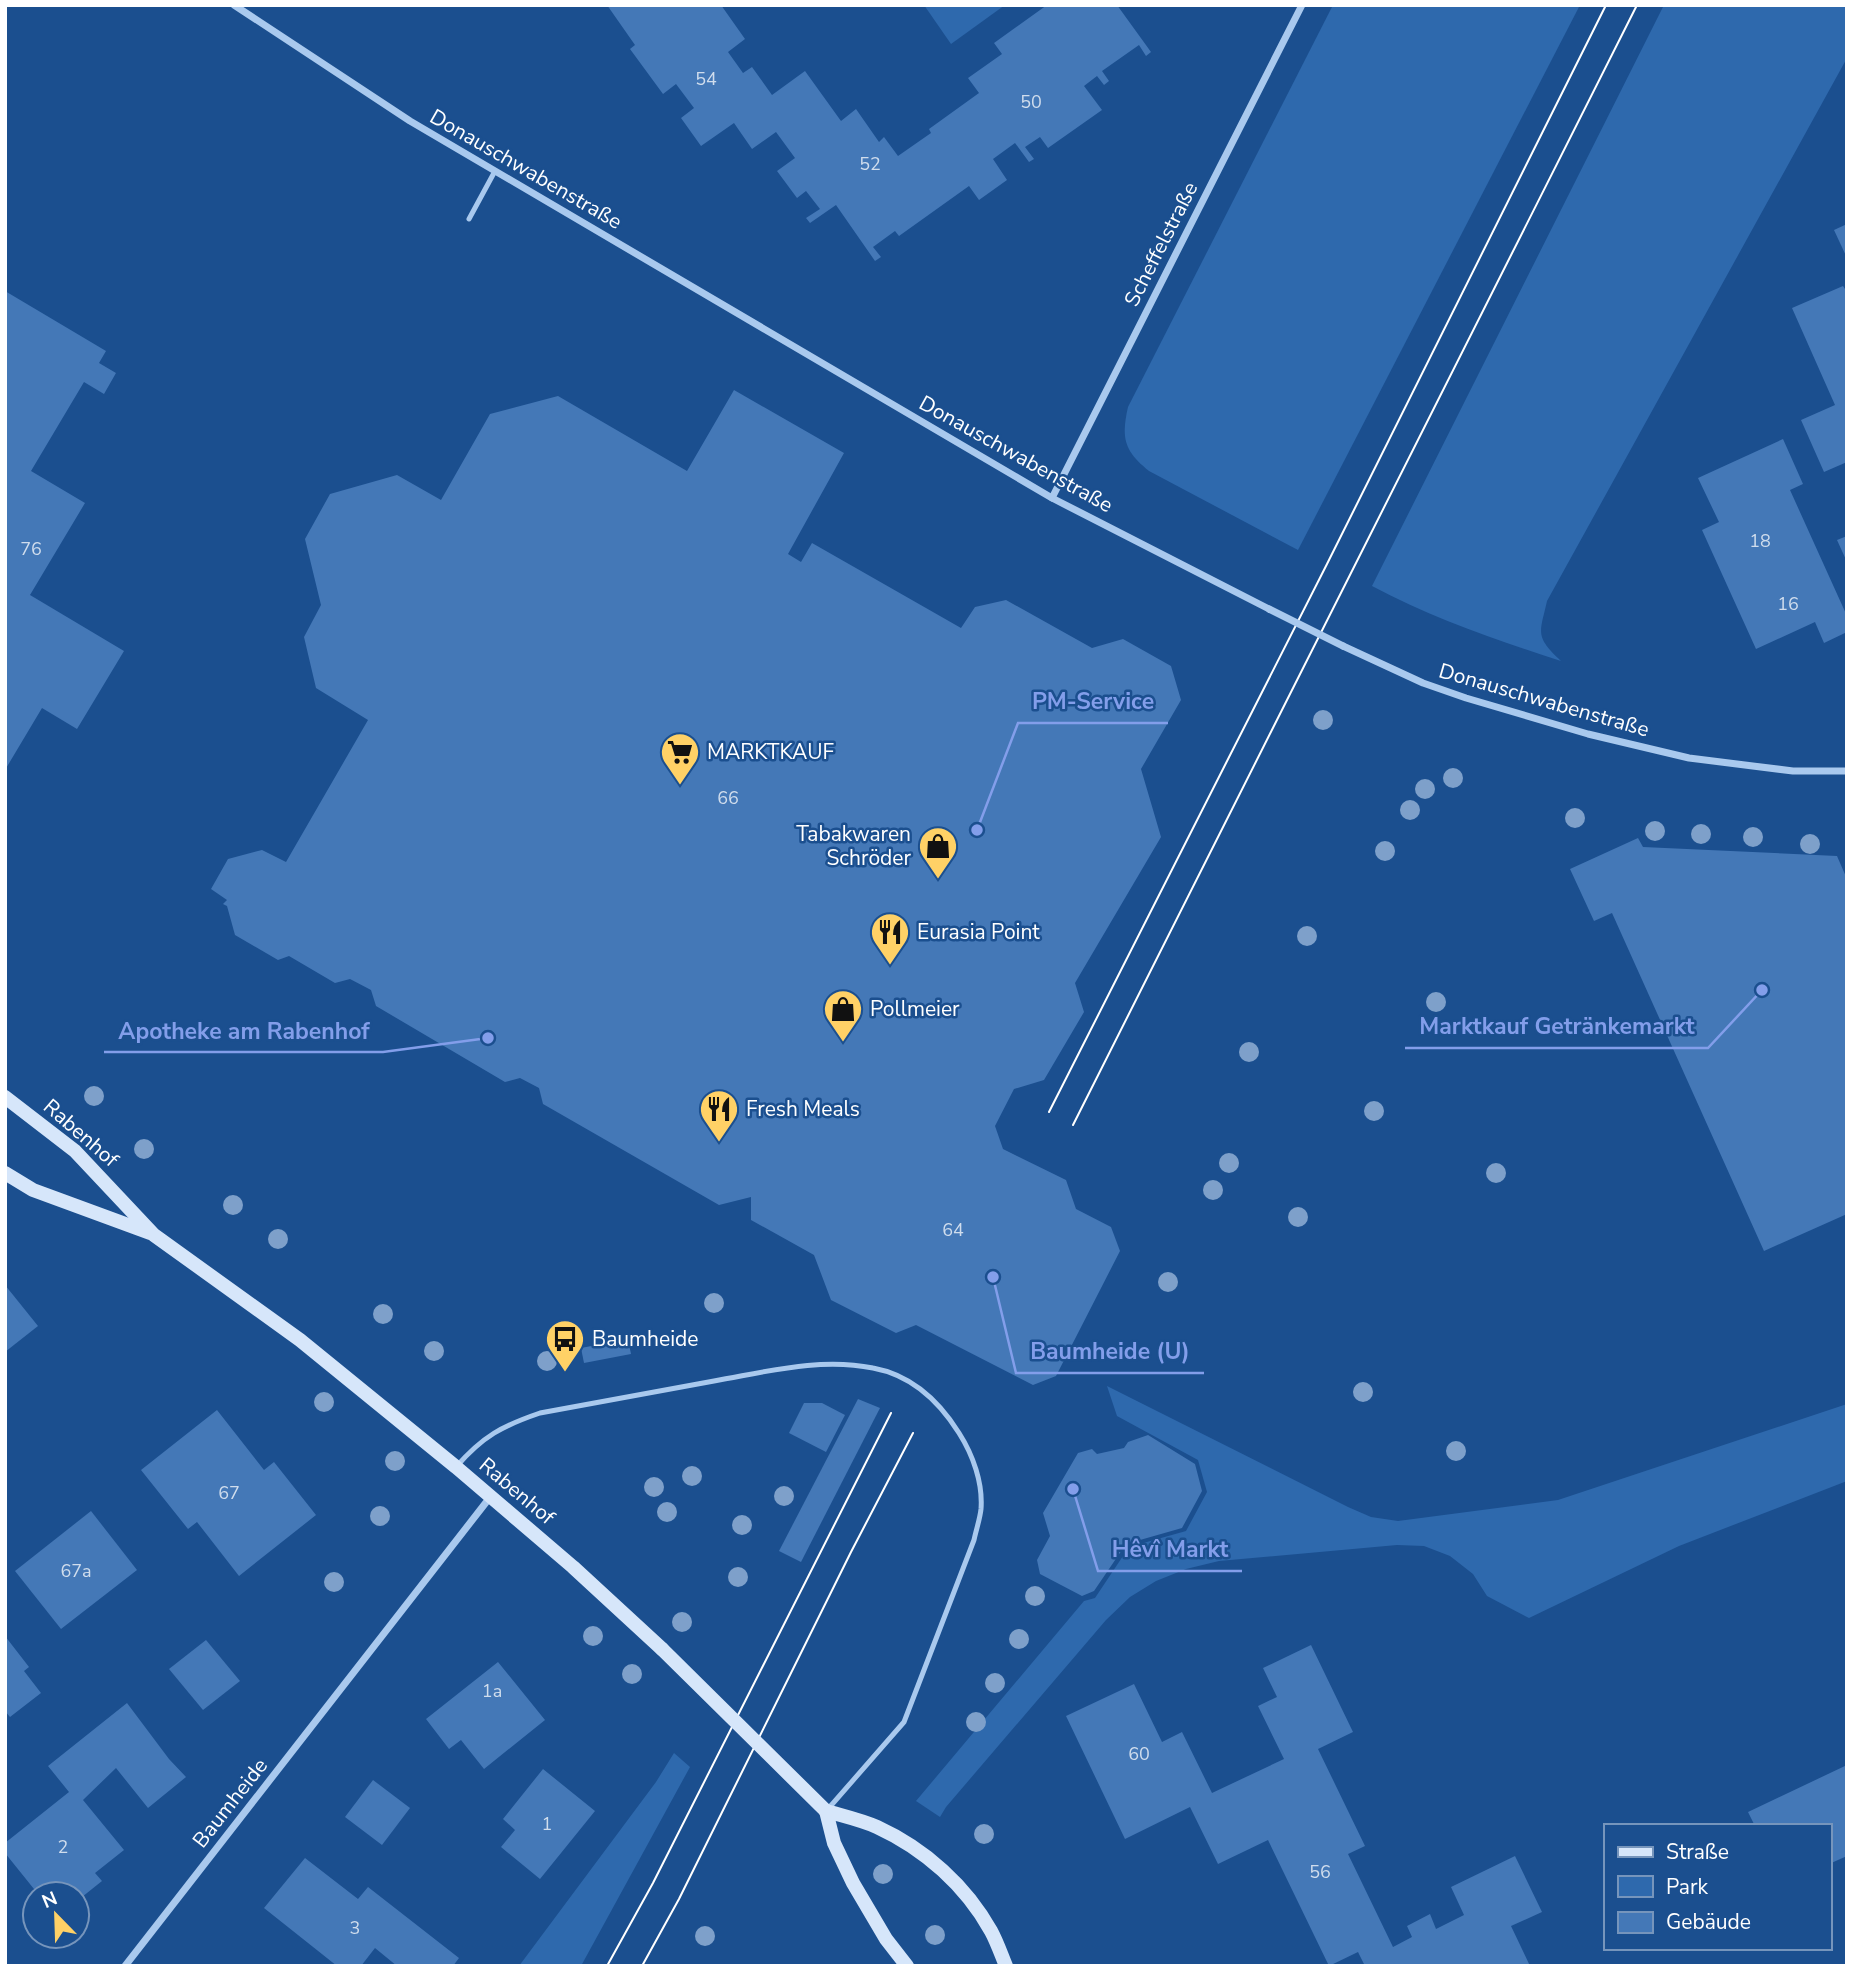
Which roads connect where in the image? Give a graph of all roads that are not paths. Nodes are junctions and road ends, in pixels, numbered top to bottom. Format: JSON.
{"nodes":[{"id":1,"x":234,"y":5,"type":"edge"},
{"id":2,"x":1302,"y":5,"type":"edge"},
{"id":3,"x":495,"y":172,"type":"junction"},
{"id":4,"x":469,"y":219,"type":"dead end"},
{"id":5,"x":1052,"y":498,"type":"junction"},
{"id":6,"x":1847,"y":771,"type":"edge"},
{"id":7,"x":5,"y":1097,"type":"edge"},
{"id":8,"x":5,"y":1173,"type":"edge"},
{"id":9,"x":154,"y":1235,"type":"junction"},
{"id":10,"x":456,"y":1467,"type":"junction"},
{"id":11,"x":491,"y":1496,"type":"junction"},
{"id":12,"x":826,"y":1811,"type":"junction"},
{"id":13,"x":125,"y":1966,"type":"edge"},
{"id":14,"x":907,"y":1966,"type":"edge"},
{"id":15,"x":1006,"y":1966,"type":"edge"}],
"edges":[{"from":1,"to":3,"type":"street","name":"Donauschwabenstraße"},
{"from":2,"to":5,"type":"street","name":"Scheffelstraße"},
{"from":3,"to":4,"type":"lane"},
{"from":3,"to":5,"type":"street","name":"Donauschwabenstraße"},
{"from":5,"to":6,"type":"street","name":"Donauschwabenstraße","bridge":true},
{"from":7,"to":9,"type":"street","name":"Rabenhof"},
{"from":8,"to":9,"type":"street","name":"Rabenhof"},
{"from":9,"to":10,"type":"street","name":"Rabenhof"},
{"from":10,"to":11,"type":"street","name":"Rabenhof"},
{"from":10,"to":12,"type":"lane"},
{"from":11,"to":12,"type":"street","name":"Rabenhof","bridge":true},
{"from":11,"to":13,"type":"street","name":"Baumheide"},
{"from":12,"to":14,"type":"street"},
{"from":12,"to":15,"type":"street","name":"Rabenhof"}]}
